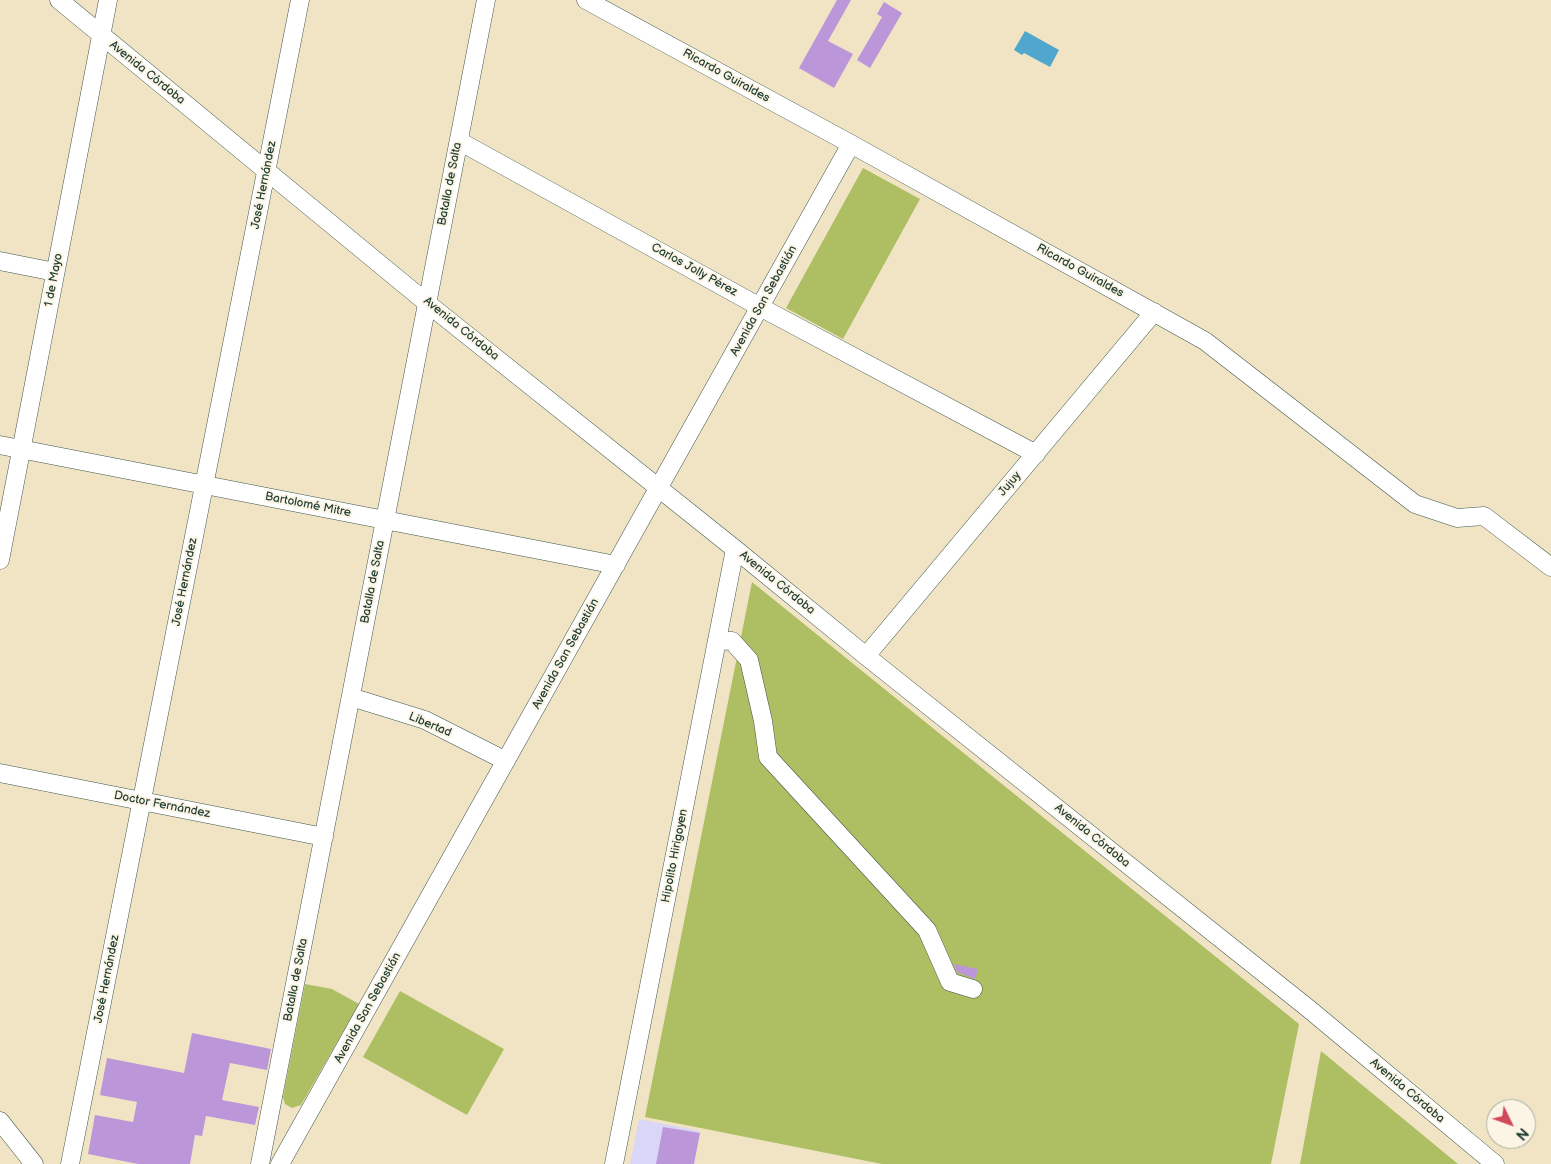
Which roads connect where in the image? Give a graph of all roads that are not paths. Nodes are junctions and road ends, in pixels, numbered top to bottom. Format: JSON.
{"nodes":[{"id":1,"x":59,"y":0,"type":"edge"},
{"id":2,"x":108,"y":0,"type":"edge"},
{"id":3,"x":300,"y":0,"type":"edge"},
{"id":4,"x":486,"y":0,"type":"edge"},
{"id":5,"x":586,"y":0,"type":"edge"},
{"id":6,"x":101,"y":35,"type":"junction"},
{"id":7,"x":459,"y":141,"type":"junction"},
{"id":8,"x":851,"y":144,"type":"junction"},
{"id":9,"x":267,"y":170,"type":"junction"},
{"id":10,"x":0,"y":261,"type":"edge"},
{"id":11,"x":55,"y":272,"type":"junction"},
{"id":12,"x":427,"y":303,"type":"junction"},
{"id":13,"x":760,"y":307,"type":"junction"},
{"id":14,"x":1154,"y":312,"type":"junction"},
{"id":15,"x":0,"y":445,"type":"edge"},
{"id":16,"x":21,"y":449,"type":"junction"},
{"id":17,"x":1036,"y":454,"type":"junction"},
{"id":18,"x":204,"y":485,"type":"junction"},
{"id":19,"x":659,"y":488,"type":"junction"},
{"id":20,"x":385,"y":520,"type":"junction"},
{"id":21,"x":735,"y":549,"type":"junction"},
{"id":22,"x":0,"y":560,"type":"edge"},
{"id":23,"x":616,"y":565,"type":"junction"},
{"id":24,"x":1551,"y":567,"type":"edge"},
{"id":25,"x":717,"y":640,"type":"junction"},
{"id":26,"x":866,"y":656,"type":"junction"},
{"id":27,"x":351,"y":697,"type":"junction"},
{"id":28,"x":506,"y":761,"type":"junction"},
{"id":29,"x":0,"y":773,"type":"edge"},
{"id":30,"x":142,"y":802,"type":"junction"},
{"id":31,"x":324,"y":836,"type":"junction"},
{"id":32,"x":972,"y":989,"type":"dead end"},
{"id":33,"x":0,"y":1121,"type":"edge"},
{"id":34,"x":34,"y":1164,"type":"edge"},
{"id":35,"x":70,"y":1164,"type":"edge"},
{"id":36,"x":260,"y":1164,"type":"edge"},
{"id":37,"x":280,"y":1164,"type":"edge"},
{"id":38,"x":614,"y":1164,"type":"edge"},
{"id":39,"x":1496,"y":1164,"type":"edge"}],
"edges":[{"from":1,"to":6,"type":"street","name":"Avenida Córdoba"},
{"from":2,"to":6,"type":"street","name":"1 de Mayo"},
{"from":3,"to":9,"type":"street","name":"José Hernández"},
{"from":4,"to":7,"type":"street","name":"Batalla de Salta"},
{"from":5,"to":8,"type":"street","name":"Ricardo Guiraldes"},
{"from":6,"to":9,"type":"street","name":"Avenida Córdoba"},
{"from":6,"to":11,"type":"street","name":"1 de Mayo"},
{"from":7,"to":12,"type":"street","name":"Batalla de Salta"},
{"from":7,"to":13,"type":"street","name":"Carlos Jolly Pérez"},
{"from":8,"to":13,"type":"street","name":"Avenida San Sebastián"},
{"from":8,"to":14,"type":"street","name":"Ricardo Guiraldes"},
{"from":9,"to":12,"type":"street","name":"Avenida Córdoba"},
{"from":9,"to":18,"type":"street","name":"José Hernández"},
{"from":10,"to":11,"type":"street"},
{"from":11,"to":16,"type":"street","name":"1 de Mayo"},
{"from":12,"to":19,"type":"street","name":"Avenida Córdoba"},
{"from":12,"to":20,"type":"street","name":"Batalla de Salta"},
{"from":13,"to":17,"type":"street","name":"Carlos Jolly Pérez"},
{"from":13,"to":19,"type":"street","name":"Avenida San Sebastián"},
{"from":14,"to":17,"type":"street","name":"Jujuy"},
{"from":14,"to":24,"type":"street","name":"Ricardo Guiraldes"},
{"from":15,"to":16,"type":"street","name":"Bartolomé Mitre"},
{"from":16,"to":18,"type":"street","name":"Bartolomé Mitre"},
{"from":16,"to":22,"type":"street","name":"1 de Mayo"},
{"from":17,"to":26,"type":"street","name":"Jujuy"},
{"from":18,"to":20,"type":"street","name":"Bartolomé Mitre"},
{"from":18,"to":30,"type":"street","name":"José Hernández"},
{"from":19,"to":21,"type":"street","name":"Avenida Córdoba"},
{"from":19,"to":23,"type":"street","name":"Avenida San Sebastián"},
{"from":20,"to":23,"type":"street","name":"Bartolomé Mitre"},
{"from":20,"to":27,"type":"street","name":"Batalla de Salta"},
{"from":21,"to":25,"type":"street","name":"Hipolito Hirigoyen"},
{"from":21,"to":26,"type":"street","name":"Avenida Córdoba"},
{"from":23,"to":28,"type":"street","name":"Avenida San Sebastián"},
{"from":25,"to":32,"type":"street"},
{"from":25,"to":38,"type":"street","name":"Hipolito Hirigoyen"},
{"from":26,"to":39,"type":"street","name":"Avenida Córdoba"},
{"from":27,"to":28,"type":"street","name":"Libertad"},
{"from":27,"to":31,"type":"street","name":"Batalla de Salta"},
{"from":28,"to":37,"type":"street","name":"Avenida San Sebastián"},
{"from":29,"to":30,"type":"street","name":"Doctor Fernández"},
{"from":30,"to":31,"type":"street","name":"Doctor Fernández"},
{"from":30,"to":35,"type":"street","name":"José Hernández"},
{"from":31,"to":36,"type":"street","name":"Batalla de Salta"},
{"from":33,"to":34,"type":"street"}]}
